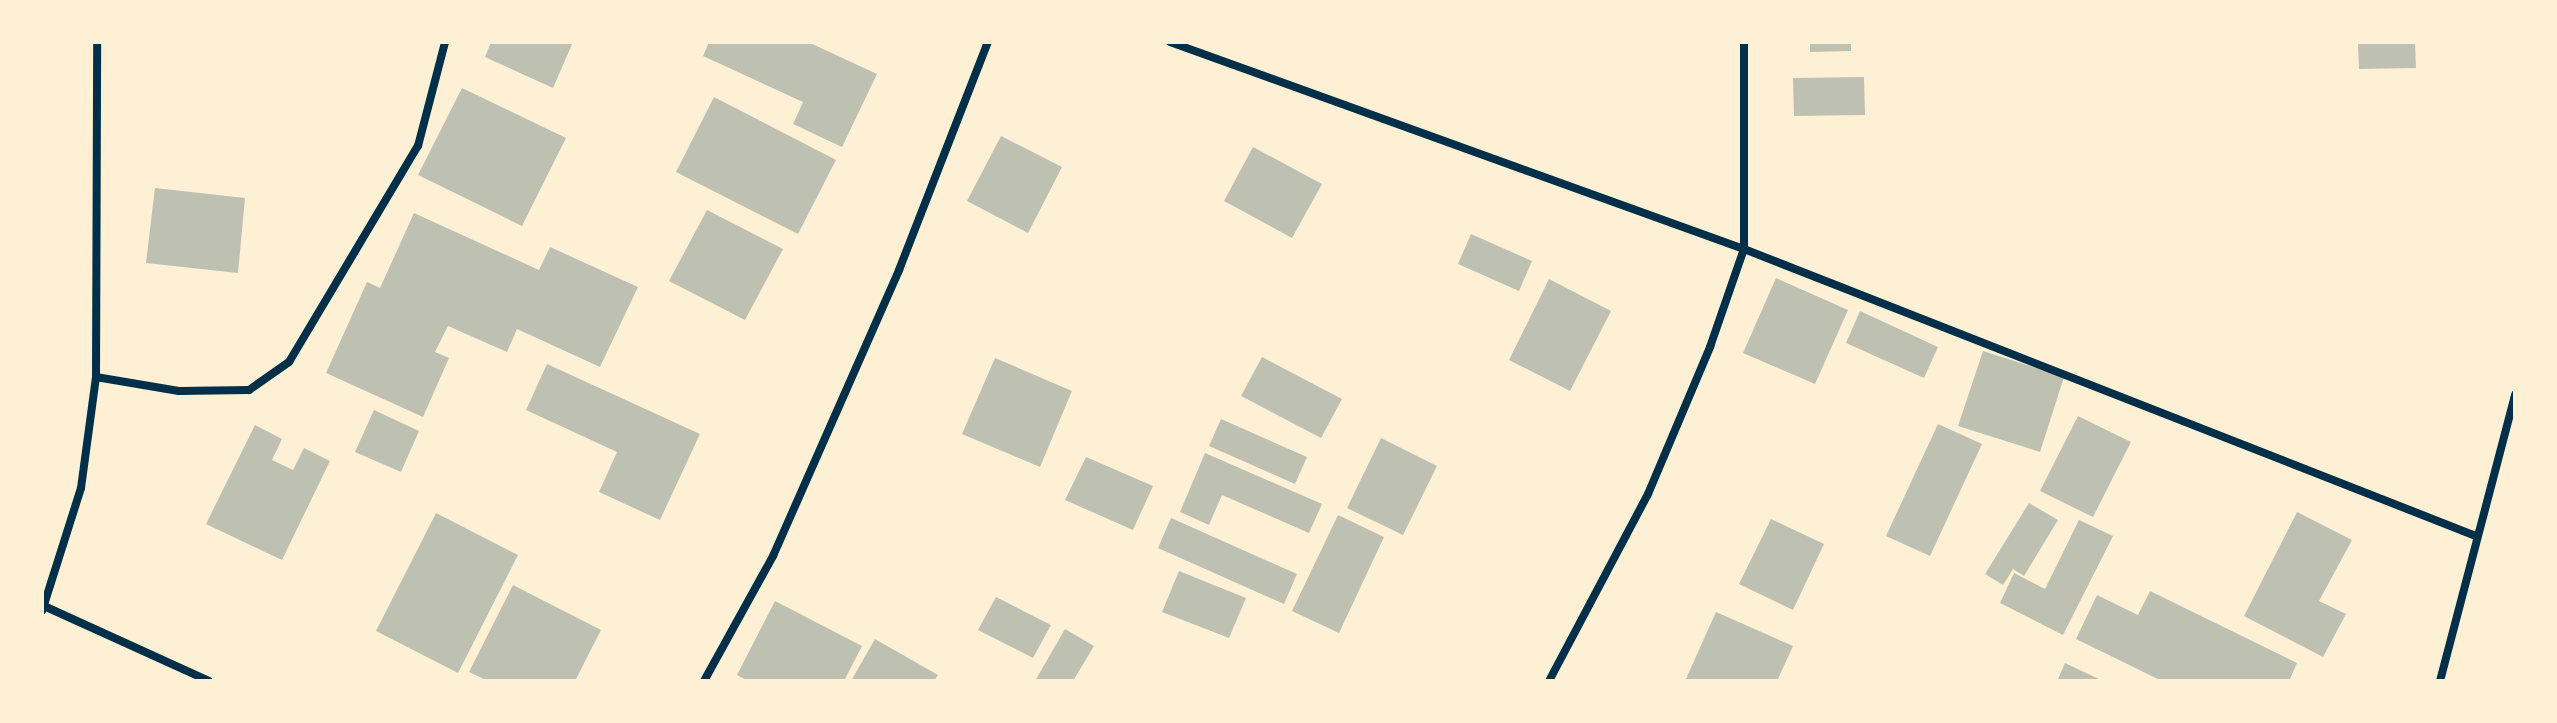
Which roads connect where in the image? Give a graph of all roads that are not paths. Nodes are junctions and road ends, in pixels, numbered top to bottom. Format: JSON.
{"nodes":[{"id":1,"x":97,"y":42,"type":"edge"},
{"id":2,"x":445,"y":42,"type":"edge"},
{"id":3,"x":988,"y":42,"type":"edge"},
{"id":4,"x":1170,"y":42,"type":"edge"},
{"id":5,"x":1744,"y":42,"type":"edge"},
{"id":6,"x":1744,"y":249,"type":"junction"},
{"id":7,"x":96,"y":377,"type":"junction"},
{"id":8,"x":2515,"y":395,"type":"edge"},
{"id":9,"x":2476,"y":536,"type":"junction"},
{"id":10,"x":43,"y":609,"type":"edge"},
{"id":11,"x":209,"y":681,"type":"edge"},
{"id":12,"x":704,"y":681,"type":"edge"},
{"id":13,"x":1549,"y":681,"type":"edge"},
{"id":14,"x":2440,"y":681,"type":"edge"}],
"edges":[{"from":1,"to":7,"type":"street"},
{"from":2,"to":7,"type":"street"},
{"from":3,"to":12,"type":"street"},
{"from":4,"to":6,"type":"street"},
{"from":5,"to":6,"type":"street"},
{"from":6,"to":9,"type":"street"},
{"from":6,"to":13,"type":"street"},
{"from":7,"to":10,"type":"street"},
{"from":8,"to":9,"type":"street"},
{"from":9,"to":14,"type":"street"},
{"from":10,"to":11,"type":"street"}]}
